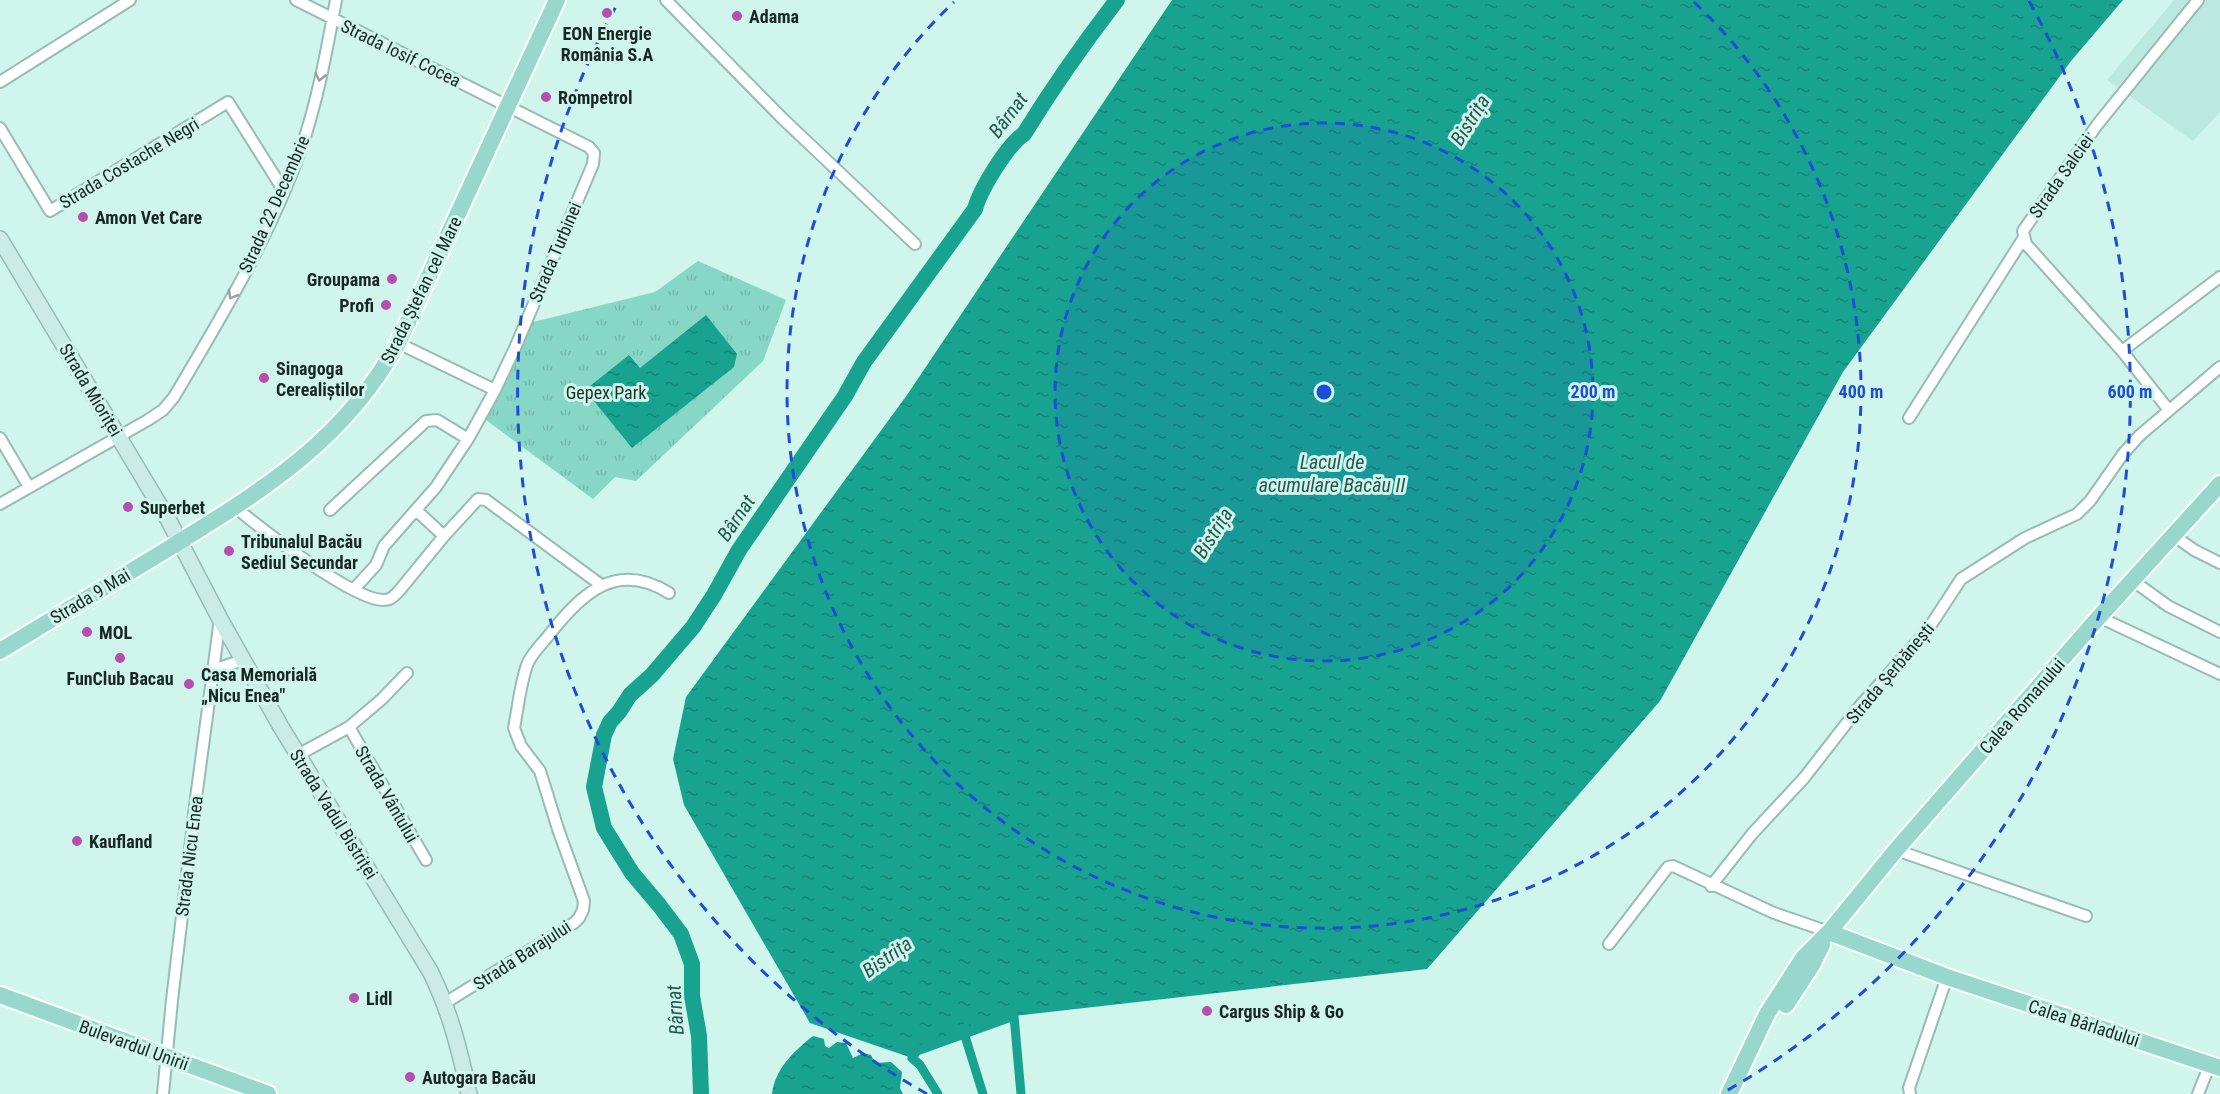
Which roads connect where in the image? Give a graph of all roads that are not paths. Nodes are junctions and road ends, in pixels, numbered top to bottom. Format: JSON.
{"nodes":[{"id":1,"x":130,"y":0,"type":"edge"},
{"id":2,"x":296,"y":0,"type":"edge"},
{"id":3,"x":336,"y":0,"type":"edge"},
{"id":4,"x":557,"y":0,"type":"edge"},
{"id":5,"x":666,"y":0,"type":"edge"},
{"id":6,"x":2198,"y":0,"type":"edge"},
{"id":7,"x":333,"y":20,"type":"junction"},
{"id":8,"x":0,"y":82,"type":"edge"},
{"id":9,"x":507,"y":105,"type":"junction"},
{"id":10,"x":0,"y":128,"type":"edge"},
{"id":11,"x":284,"y":191,"type":"junction"},
{"id":12,"x":0,"y":239,"type":"edge"},
{"id":13,"x":2023,"y":239,"type":"junction"},
{"id":14,"x":915,"y":244,"type":"dead end"},
{"id":15,"x":2220,"y":277,"type":"edge"},
{"id":16,"x":398,"y":343,"type":"junction"},
{"id":17,"x":2122,"y":351,"type":"junction"},
{"id":18,"x":2220,"y":367,"type":"edge"},
{"id":19,"x":495,"y":390,"type":"junction"},
{"id":20,"x":2169,"y":409,"type":"junction"},
{"id":21,"x":1909,"y":418,"type":"dead end"},
{"id":22,"x":119,"y":436,"type":"junction"},
{"id":23,"x":0,"y":438,"type":"edge"},
{"id":24,"x":468,"y":439,"type":"junction"},
{"id":25,"x":2220,"y":484,"type":"edge"},
{"id":26,"x":29,"y":488,"type":"junction"},
{"id":27,"x":0,"y":504,"type":"edge"},
{"id":28,"x":235,"y":507,"type":"junction"},
{"id":29,"x":330,"y":510,"type":"dead end"},
{"id":30,"x":416,"y":510,"type":"junction"},
{"id":31,"x":2173,"y":535,"type":"junction"},
{"id":32,"x":444,"y":536,"type":"junction"},
{"id":33,"x":180,"y":541,"type":"junction"},
{"id":34,"x":2220,"y":563,"type":"edge"},
{"id":35,"x":2132,"y":580,"type":"junction"},
{"id":36,"x":602,"y":585,"type":"junction"},
{"id":37,"x":354,"y":589,"type":"junction"},
{"id":38,"x":669,"y":593,"type":"dead end"},
{"id":39,"x":2099,"y":617,"type":"junction"},
{"id":40,"x":220,"y":619,"type":"junction"},
{"id":41,"x":2220,"y":632,"type":"edge"},
{"id":42,"x":0,"y":651,"type":"edge"},
{"id":43,"x":243,"y":660,"type":"junction"},
{"id":44,"x":213,"y":670,"type":"junction"},
{"id":45,"x":407,"y":673,"type":"dead end"},
{"id":46,"x":2220,"y":674,"type":"edge"},
{"id":47,"x":349,"y":727,"type":"junction"},
{"id":48,"x":298,"y":755,"type":"junction"},
{"id":49,"x":1896,"y":850,"type":"junction"},
{"id":50,"x":426,"y":860,"type":"dead end"},
{"id":51,"x":1711,"y":886,"type":"junction"},
{"id":52,"x":2086,"y":916,"type":"dead end"},
{"id":53,"x":1829,"y":932,"type":"junction"},
{"id":54,"x":1609,"y":944,"type":"dead end"},
{"id":55,"x":1947,"y":977,"type":"junction"},
{"id":56,"x":0,"y":995,"type":"edge"},
{"id":57,"x":445,"y":1003,"type":"junction"},
{"id":58,"x":167,"y":1057,"type":"junction"},
{"id":59,"x":2215,"y":1066,"type":"edge"},
{"id":60,"x":163,"y":1094,"type":"edge"},
{"id":61,"x":268,"y":1094,"type":"edge"},
{"id":62,"x":469,"y":1094,"type":"edge"},
{"id":63,"x":1729,"y":1094,"type":"edge"},
{"id":64,"x":1741,"y":1094,"type":"edge"},
{"id":65,"x":1910,"y":1094,"type":"edge"},
{"id":66,"x":2198,"y":1094,"type":"edge"}],
"edges":[{"from":1,"to":8,"type":"street"},
{"from":2,"to":7,"type":"street","name":"Strada Iosif Cocea"},
{"from":3,"to":7,"type":"street","name":"Strada 22 Decembrie"},
{"from":4,"to":9,"type":"main road","name":"Strada Ștefan cel Mare"},
{"from":5,"to":14,"type":"street"},
{"from":6,"to":13,"type":"street","name":"Strada Salciei"},
{"from":7,"to":9,"type":"street","name":"Strada Iosif Cocea"},
{"from":7,"to":11,"type":"street","name":"Strada 22 Decembrie","one_way":true},
{"from":9,"to":16,"type":"main road","name":"Strada Ștefan cel Mare"},
{"from":9,"to":19,"type":"street","name":"Strada Turbinei"},
{"from":10,"to":11,"type":"street","name":"Strada Costache Negri"},
{"from":11,"to":22,"type":"street","name":"Strada 22 Decembrie","one_way":true},
{"from":12,"to":22,"type":"main road","name":"Strada Mioriței"},
{"from":13,"to":17,"type":"street","name":"Strada Salciei"},
{"from":13,"to":21,"type":"street"},
{"from":15,"to":17,"type":"street"},
{"from":16,"to":19,"type":"street"},
{"from":16,"to":28,"type":"main road","name":"Strada Ștefan cel Mare"},
{"from":17,"to":20,"type":"street","name":"Strada Salciei"},
{"from":18,"to":20,"type":"street","name":"Strada Șerbănești"},
{"from":19,"to":24,"type":"street","name":"Strada Turbinei"},
{"from":20,"to":51,"type":"street","name":"Strada Șerbănești"},
{"from":22,"to":26,"type":"street","name":"Strada 22 Decembrie"},
{"from":22,"to":33,"type":"main road","name":"Strada Mioriței"},
{"from":23,"to":26,"type":"street"},
{"from":24,"to":29,"type":"street"},
{"from":24,"to":30,"type":"street","name":"Strada Turbinei"},
{"from":25,"to":31,"type":"main road","name":"Calea Romanului"},
{"from":26,"to":27,"type":"street","name":"Strada 22 Decembrie"},
{"from":28,"to":33,"type":"main road","name":"Strada Ștefan cel Mare"},
{"from":28,"to":37,"type":"street"},
{"from":30,"to":32,"type":"street"},
{"from":30,"to":37,"type":"street","name":"Strada Turbinei"},
{"from":31,"to":34,"type":"street"},
{"from":31,"to":35,"type":"main road","name":"Calea Romanului"},
{"from":32,"to":36,"type":"street"},
{"from":32,"to":37,"type":"street"},
{"from":33,"to":40,"type":"main road","name":"Strada Vadul Bistriței"},
{"from":33,"to":42,"type":"main road","name":"Strada 9 Mai"},
{"from":35,"to":39,"type":"main road","name":"Calea Romanului"},
{"from":35,"to":41,"type":"street"},
{"from":36,"to":38,"type":"street"},
{"from":36,"to":57,"type":"street","name":"Strada Barajului"},
{"from":39,"to":46,"type":"street"},
{"from":39,"to":49,"type":"main road","name":"Calea Romanului"},
{"from":40,"to":43,"type":"main road","name":"Strada Vadul Bistriței"},
{"from":40,"to":44,"type":"street","name":"Strada Nicu Enea"},
{"from":43,"to":44,"type":"street"},
{"from":43,"to":48,"type":"main road","name":"Strada Vadul Bistriței"},
{"from":44,"to":58,"type":"street","name":"Strada Nicu Enea"},
{"from":45,"to":47,"type":"street","name":"Strada Vântului"},
{"from":47,"to":48,"type":"street","name":"Strada Vântului"},
{"from":47,"to":50,"type":"street","name":"Strada Vântului"},
{"from":48,"to":57,"type":"main road","name":"Strada Vadul Bistriței"},
{"from":49,"to":52,"type":"street"},
{"from":49,"to":53,"type":"main road","name":"Calea Romanului"},
{"from":51,"to":53,"type":"street"},
{"from":51,"to":54,"type":"street"},
{"from":53,"to":55,"type":"main road","name":"Calea Bârladului"},
{"from":53,"to":63,"type":"main road","name":"Calea Romanului"},
{"from":53,"to":64,"type":"main road","name":"Calea Romanului"},
{"from":55,"to":59,"type":"main road","name":"Calea Bârladului"},
{"from":55,"to":65,"type":"street"},
{"from":56,"to":58,"type":"main road","name":"Bulevardul Unirii"},
{"from":57,"to":62,"type":"main road","name":"Strada Vadul Bistriței"},
{"from":58,"to":60,"type":"street","name":"Strada Nicu Enea"},
{"from":58,"to":61,"type":"main road","name":"Bulevardul Unirii"},
{"from":59,"to":66,"type":"street"}]}
